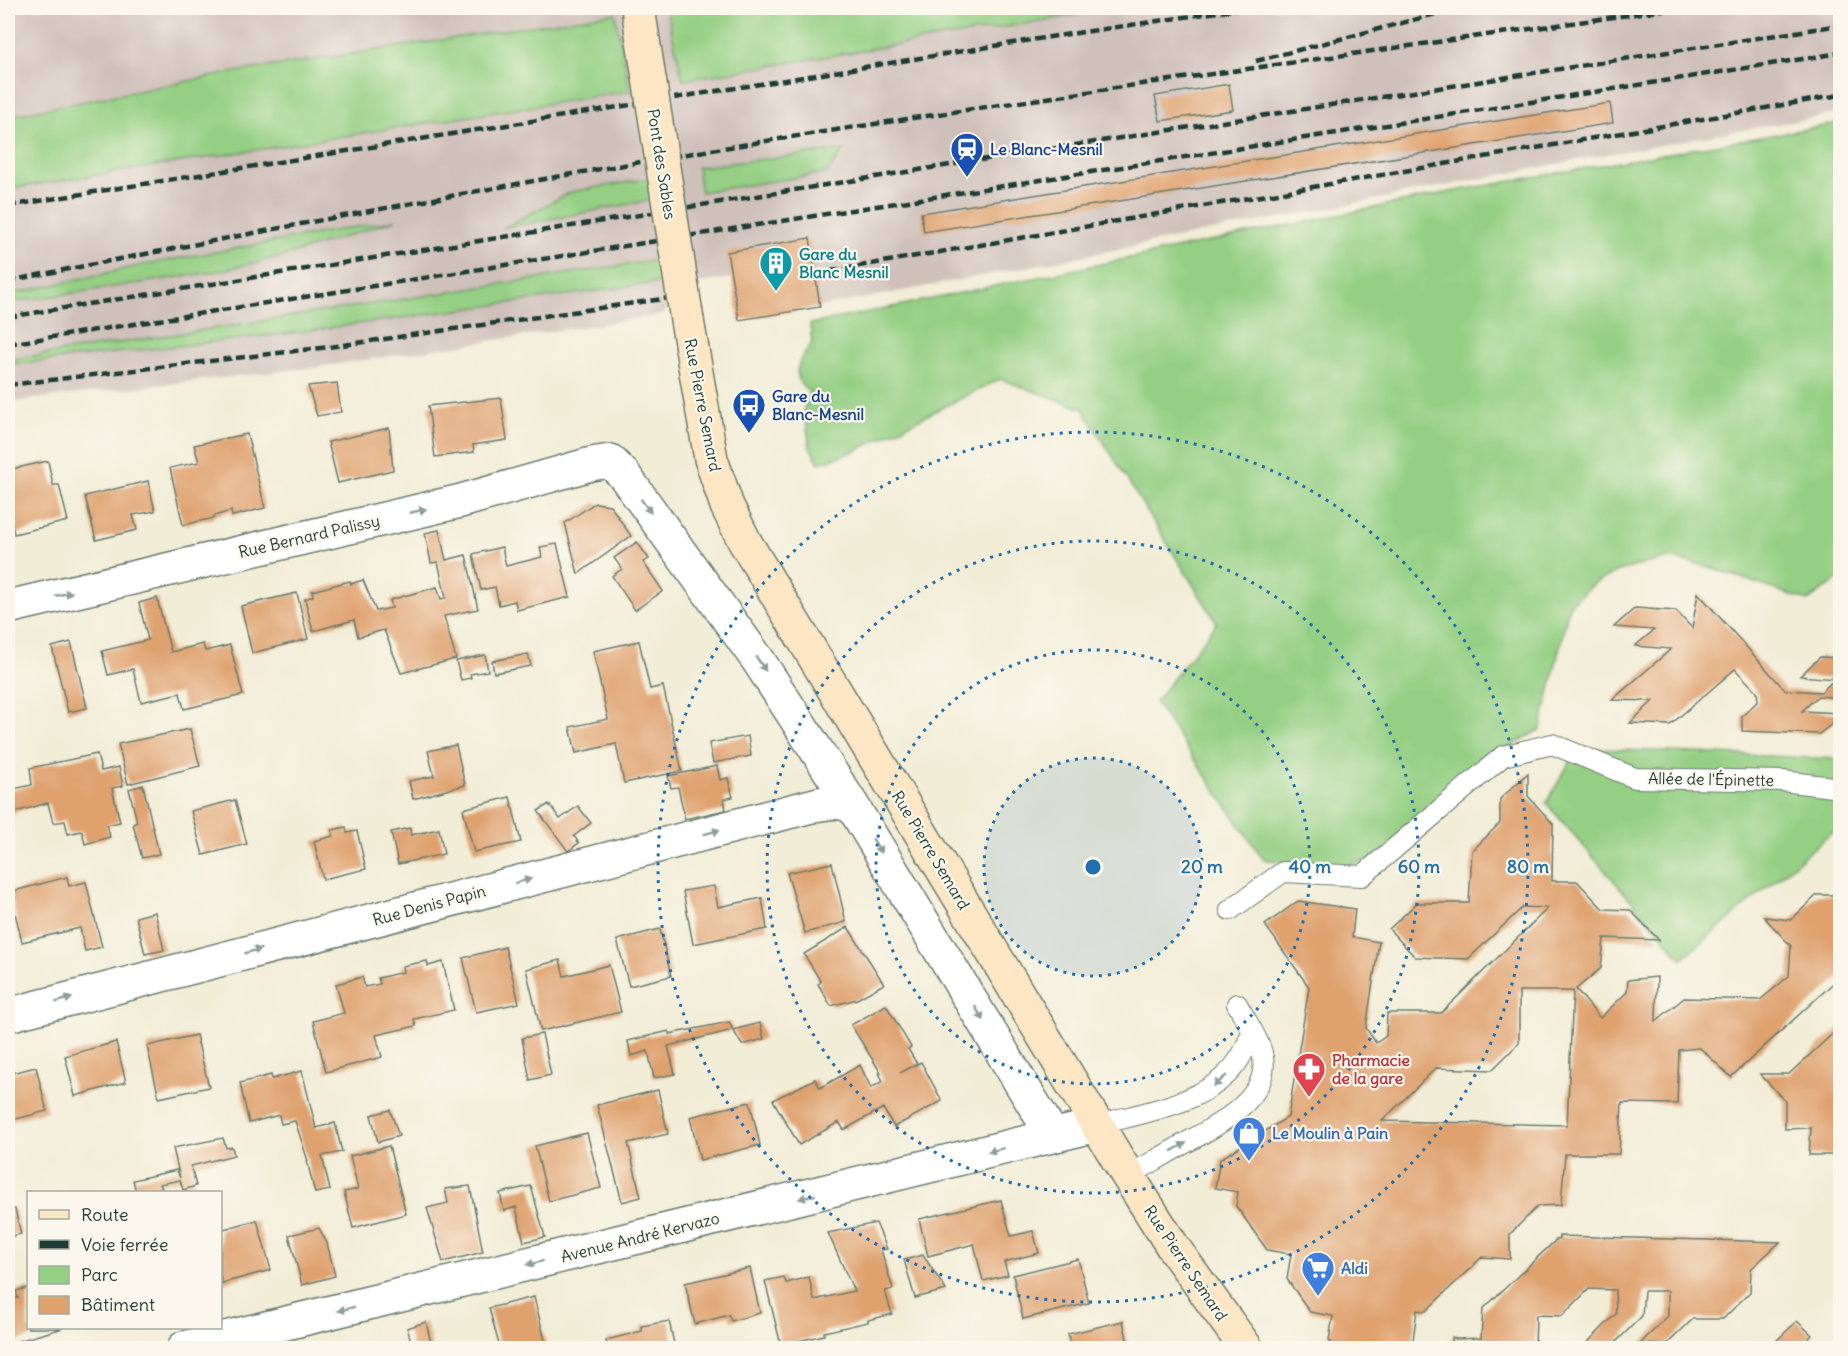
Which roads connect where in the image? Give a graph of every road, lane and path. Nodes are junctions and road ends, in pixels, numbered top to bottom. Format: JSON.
{"nodes":[{"id":1,"x":638,"y":8,"type":"edge"},
{"id":2,"x":687,"y":320,"type":"joint"},
{"id":3,"x":8,"y":607,"type":"edge"},
{"id":4,"x":1840,"y":788,"type":"edge"},
{"id":5,"x":852,"y":805,"type":"junction"},
{"id":6,"x":1230,"y":910,"type":"dead end"},
{"id":7,"x":1237,"y":1004,"type":"dead end"},
{"id":8,"x":8,"y":1015,"type":"edge"},
{"id":9,"x":1252,"y":1033,"type":"junction"},
{"id":10,"x":1097,"y":1125,"type":"junction"},
{"id":11,"x":1053,"y":1136,"type":"junction"},
{"id":12,"x":1128,"y":1176,"type":"junction"},
{"id":13,"x":184,"y":1348,"type":"edge"},
{"id":14,"x":1246,"y":1348,"type":"edge"}],
"edges":[{"from":1,"to":2,"type":"main road","name":"Pont des Sables","bridge":true},
{"from":2,"to":10,"type":"main road","name":"Rue Pierre Semard"},
{"from":3,"to":5,"type":"street","name":"Rue Bernard Palissy","one_way":true},
{"from":4,"to":6,"type":"lane","name":"Allée de l'Épinette"},
{"from":8,"to":5,"type":"street","name":"Rue Denis Papin","one_way":true},
{"from":5,"to":11,"type":"street","one_way":true},
{"from":7,"to":9,"type":"lane"},
{"from":9,"to":10,"type":"lane","one_way":true},
{"from":12,"to":9,"type":"lane","one_way":true},
{"from":10,"to":11,"type":"street","name":"Avenue André Kervazo"},
{"from":10,"to":12,"type":"main road","name":"Rue Pierre Semard"},
{"from":11,"to":13,"type":"street","name":"Avenue André Kervazo","one_way":true},
{"from":12,"to":14,"type":"main road","name":"Rue Pierre Semard"}]}
